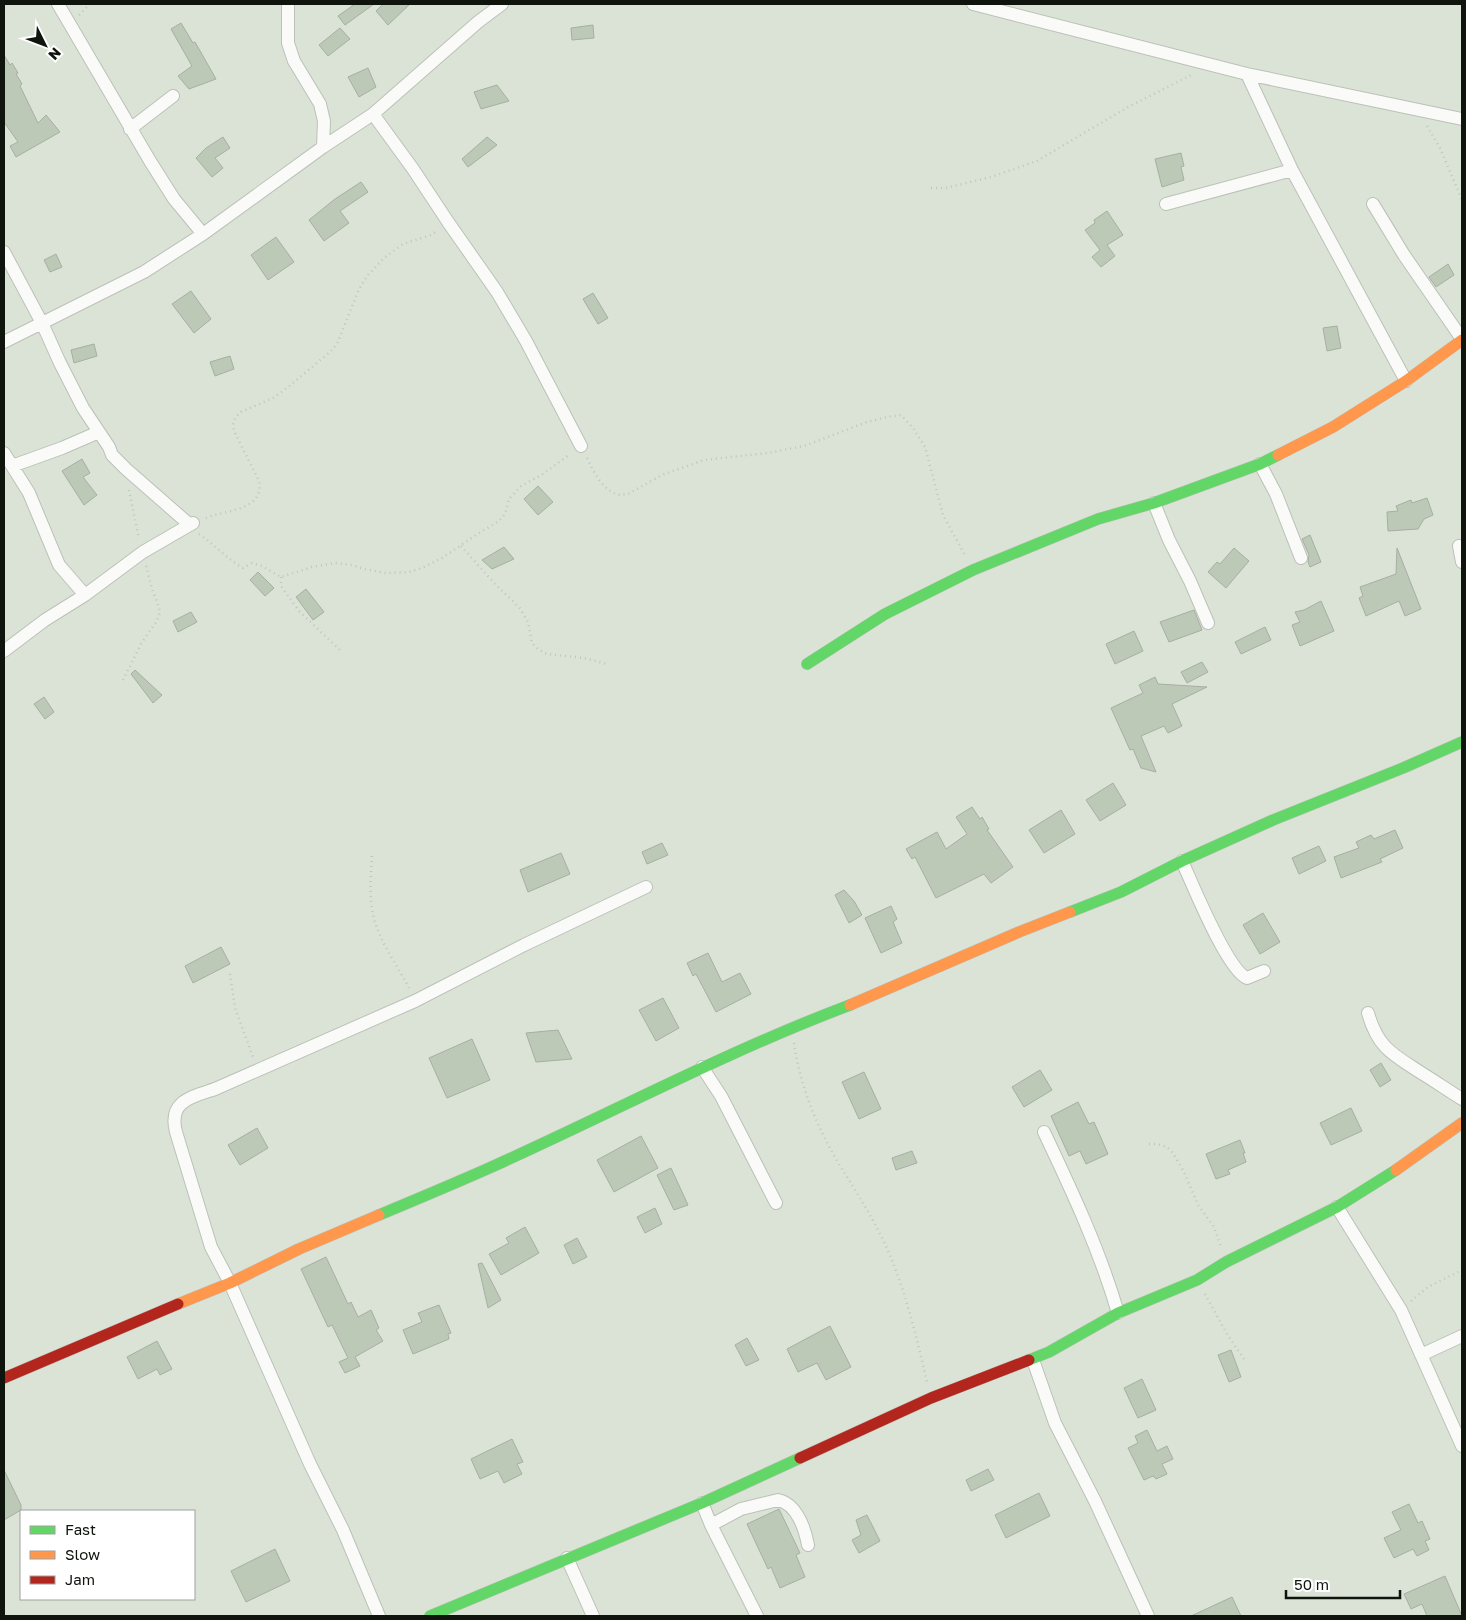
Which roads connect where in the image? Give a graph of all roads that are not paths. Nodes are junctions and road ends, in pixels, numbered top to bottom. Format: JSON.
{"nodes":[{"id":1,"x":58,"y":4,"type":"edge"},
{"id":2,"x":288,"y":4,"type":"edge"},
{"id":3,"x":502,"y":4,"type":"edge"},
{"id":4,"x":973,"y":4,"type":"edge"},
{"id":5,"x":1247,"y":74,"type":"junction"},
{"id":6,"x":173,"y":96,"type":"dead end"},
{"id":7,"x":373,"y":114,"type":"junction"},
{"id":8,"x":1462,"y":119,"type":"edge"},
{"id":9,"x":130,"y":129,"type":"junction"},
{"id":10,"x":323,"y":148,"type":"junction"},
{"id":11,"x":1292,"y":170,"type":"junction"},
{"id":12,"x":1166,"y":204,"type":"dead end"},
{"id":13,"x":1374,"y":204,"type":"dead end"},
{"id":14,"x":203,"y":234,"type":"junction"},
{"id":15,"x":4,"y":252,"type":"edge"},
{"id":16,"x":42,"y":323,"type":"junction"},
{"id":17,"x":1462,"y":340,"type":"edge"},
{"id":18,"x":4,"y":342,"type":"edge"},
{"id":19,"x":1406,"y":381,"type":"junction"},
{"id":20,"x":99,"y":432,"type":"junction"},
{"id":21,"x":580,"y":446,"type":"road end"},
{"id":22,"x":4,"y":453,"type":"edge"},
{"id":23,"x":1260,"y":464,"type":"junction"},
{"id":24,"x":12,"y":466,"type":"junction"},
{"id":25,"x":1154,"y":503,"type":"junction"},
{"id":26,"x":1459,"y":546,"type":"dead end"},
{"id":27,"x":1301,"y":558,"type":"dead end"},
{"id":28,"x":1462,"y":562,"type":"edge"},
{"id":29,"x":85,"y":595,"type":"junction"},
{"id":30,"x":1208,"y":623,"type":"dead end"},
{"id":31,"x":4,"y":651,"type":"edge"},
{"id":32,"x":807,"y":664,"type":"dead end"},
{"id":33,"x":1462,"y":742,"type":"edge"},
{"id":34,"x":1182,"y":861,"type":"junction"},
{"id":35,"x":646,"y":887,"type":"dead end"},
{"id":36,"x":1264,"y":971,"type":"dead end"},
{"id":37,"x":1368,"y":1013,"type":"dead end"},
{"id":38,"x":702,"y":1067,"type":"junction"},
{"id":39,"x":1462,"y":1099,"type":"edge"},
{"id":40,"x":1462,"y":1123,"type":"edge"},
{"id":41,"x":1044,"y":1132,"type":"dead end"},
{"id":42,"x":776,"y":1203,"type":"dead end"},
{"id":43,"x":1337,"y":1207,"type":"junction"},
{"id":44,"x":230,"y":1283,"type":"junction"},
{"id":45,"x":1118,"y":1313,"type":"junction"},
{"id":46,"x":1462,"y":1336,"type":"edge"},
{"id":47,"x":1422,"y":1355,"type":"junction"},
{"id":48,"x":1033,"y":1360,"type":"junction"},
{"id":49,"x":4,"y":1378,"type":"edge"},
{"id":50,"x":1462,"y":1446,"type":"edge"},
{"id":51,"x":702,"y":1503,"type":"junction"},
{"id":52,"x":711,"y":1525,"type":"junction"},
{"id":53,"x":808,"y":1545,"type":"dead end"},
{"id":54,"x":567,"y":1558,"type":"junction"},
{"id":55,"x":379,"y":1616,"type":"edge"},
{"id":56,"x":430,"y":1616,"type":"edge"},
{"id":57,"x":593,"y":1616,"type":"edge"},
{"id":58,"x":756,"y":1616,"type":"edge"},
{"id":59,"x":1148,"y":1616,"type":"edge"}],
"edges":[{"from":1,"to":9,"type":"street"},
{"from":2,"to":10,"type":"street"},
{"from":3,"to":7,"type":"street"},
{"from":4,"to":5,"type":"street"},
{"from":5,"to":8,"type":"street"},
{"from":5,"to":11,"type":"street"},
{"from":6,"to":9,"type":"street"},
{"from":7,"to":10,"type":"street"},
{"from":7,"to":21,"type":"street"},
{"from":9,"to":14,"type":"street"},
{"from":10,"to":14,"type":"street"},
{"from":11,"to":12,"type":"street"},
{"from":11,"to":19,"type":"street"},
{"from":13,"to":17,"type":"street"},
{"from":14,"to":16,"type":"street"},
{"from":15,"to":16,"type":"street"},
{"from":16,"to":18,"type":"street"},
{"from":16,"to":20,"type":"street"},
{"from":17,"to":19,"type":"street"},
{"from":19,"to":23,"type":"street"},
{"from":20,"to":24,"type":"street"},
{"from":20,"to":29,"type":"street"},
{"from":22,"to":24,"type":"street"},
{"from":23,"to":25,"type":"street"},
{"from":23,"to":27,"type":"street"},
{"from":24,"to":29,"type":"street"},
{"from":25,"to":30,"type":"street"},
{"from":25,"to":32,"type":"street"},
{"from":26,"to":28,"type":"street"},
{"from":29,"to":31,"type":"street"},
{"from":33,"to":34,"type":"street"},
{"from":34,"to":36,"type":"street"},
{"from":34,"to":38,"type":"street"},
{"from":35,"to":44,"type":"street"},
{"from":37,"to":39,"type":"street"},
{"from":38,"to":42,"type":"street"},
{"from":38,"to":44,"type":"street"},
{"from":40,"to":43,"type":"street"},
{"from":41,"to":45,"type":"street"},
{"from":43,"to":45,"type":"street"},
{"from":43,"to":47,"type":"street"},
{"from":44,"to":49,"type":"street"},
{"from":44,"to":55,"type":"street"},
{"from":45,"to":48,"type":"street"},
{"from":46,"to":47,"type":"street"},
{"from":47,"to":50,"type":"street"},
{"from":48,"to":51,"type":"street"},
{"from":48,"to":59,"type":"street"},
{"from":51,"to":52,"type":"street"},
{"from":51,"to":54,"type":"street"},
{"from":52,"to":53,"type":"street"},
{"from":52,"to":58,"type":"street"},
{"from":54,"to":56,"type":"street"},
{"from":54,"to":57,"type":"street"}]}
